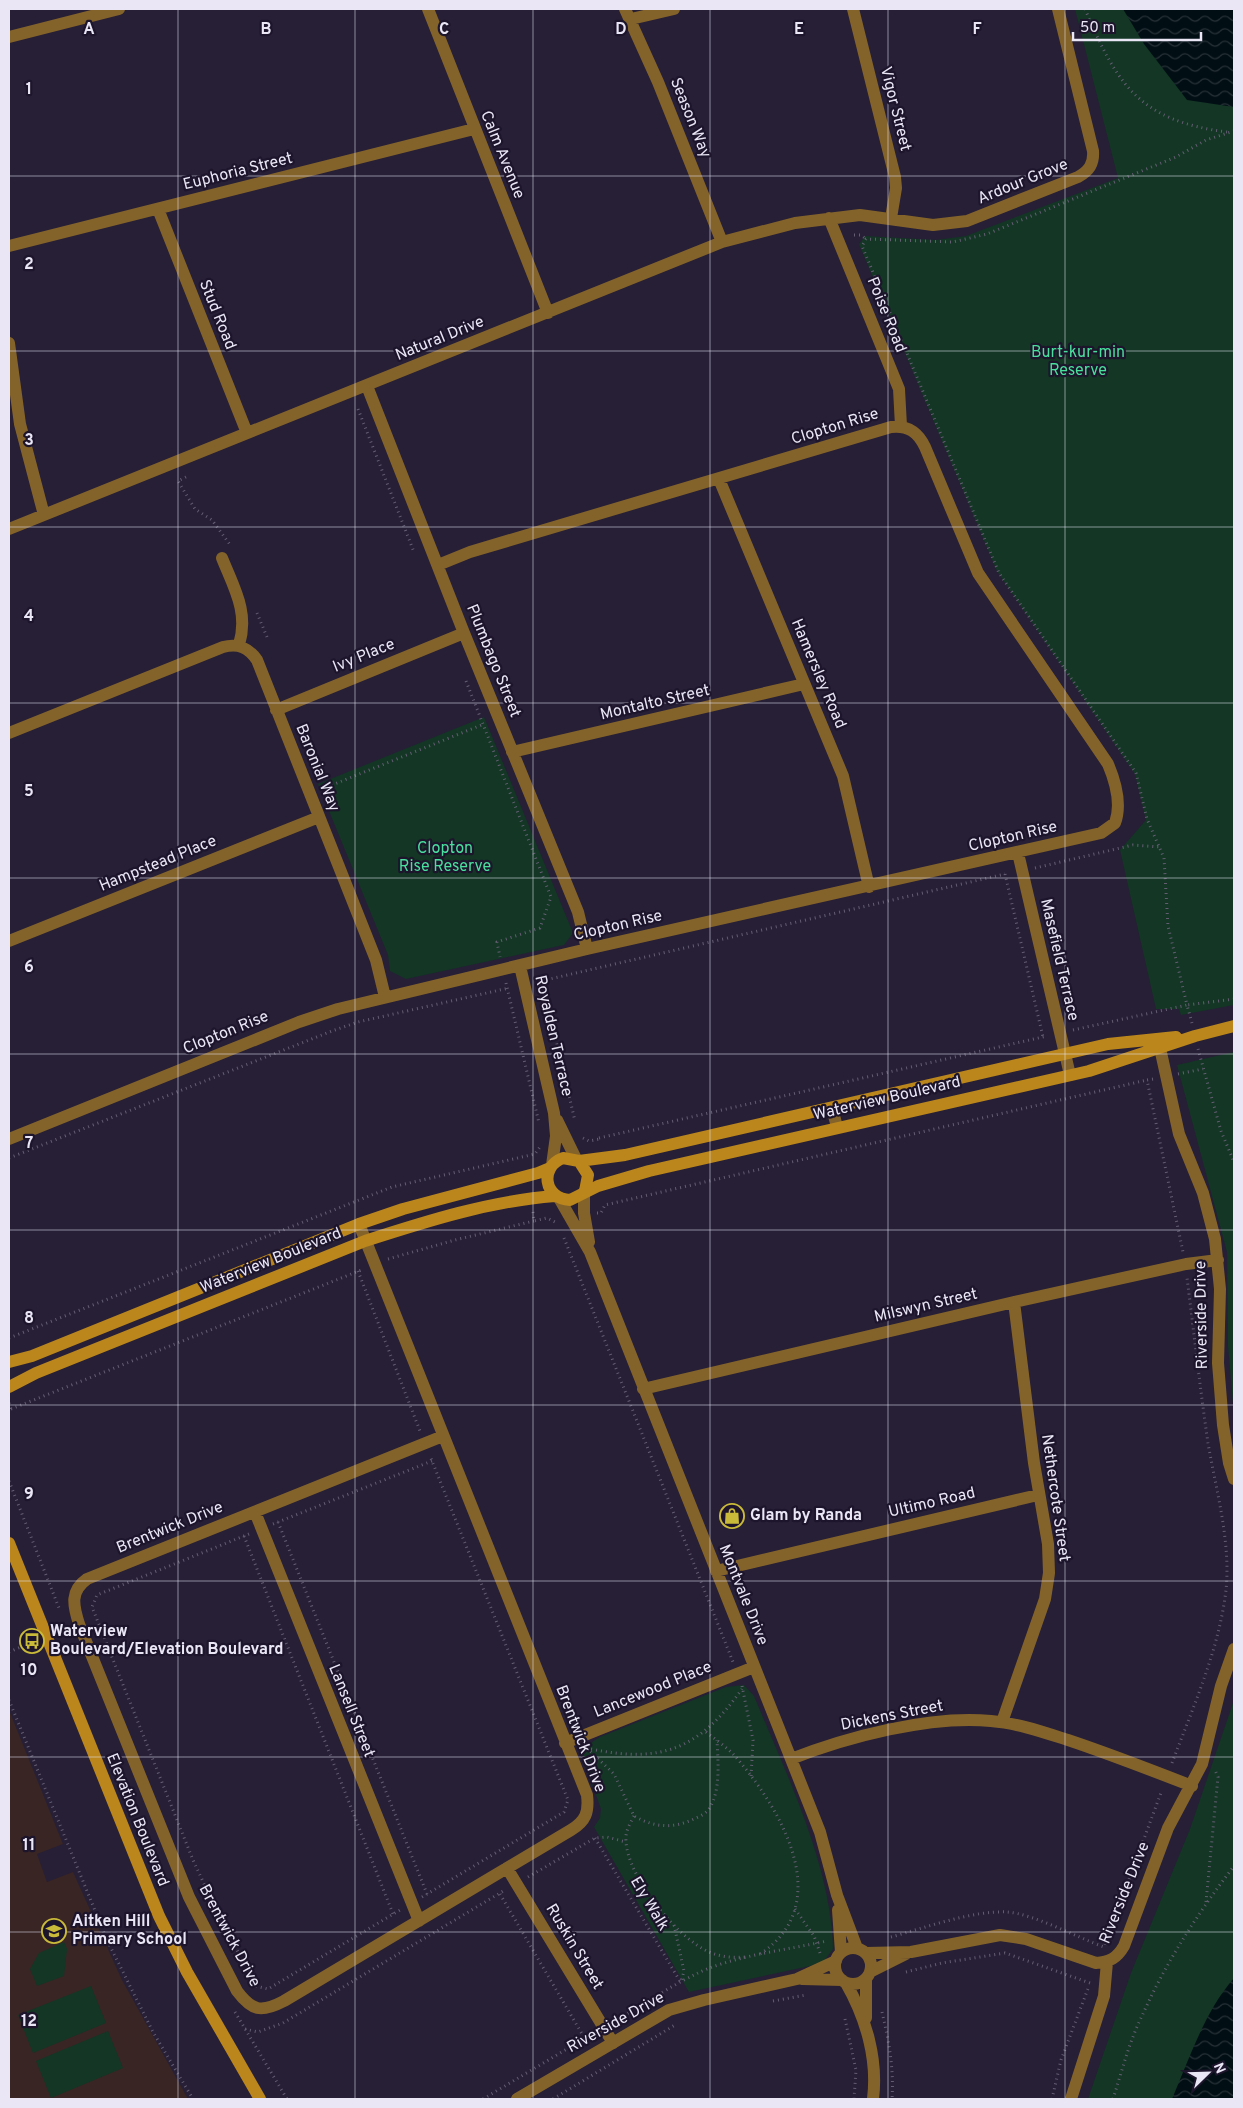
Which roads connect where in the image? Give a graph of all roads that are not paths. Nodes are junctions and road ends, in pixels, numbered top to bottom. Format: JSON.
{"nodes":[{"id":1,"x":118,"y":9,"type":"edge"},
{"id":2,"x":428,"y":9,"type":"edge"},
{"id":3,"x":674,"y":9,"type":"edge"},
{"id":4,"x":853,"y":9,"type":"edge"},
{"id":5,"x":1058,"y":9,"type":"edge"},
{"id":6,"x":628,"y":14,"type":"edge"},
{"id":7,"x":9,"y":37,"type":"edge"},
{"id":8,"x":474,"y":129,"type":"junction"},
{"id":9,"x":158,"y":209,"type":"junction"},
{"id":10,"x":829,"y":218,"type":"junction"},
{"id":11,"x":891,"y":218,"type":"junction"},
{"id":12,"x":722,"y":242,"type":"junction"},
{"id":13,"x":9,"y":246,"type":"edge"},
{"id":14,"x":548,"y":313,"type":"junction"},
{"id":15,"x":9,"y":342,"type":"edge"},
{"id":16,"x":367,"y":386,"type":"junction"},
{"id":17,"x":900,"y":426,"type":"junction"},
{"id":18,"x":247,"y":433,"type":"junction"},
{"id":19,"x":718,"y":479,"type":"junction"},
{"id":20,"x":44,"y":515,"type":"junction"},
{"id":21,"x":9,"y":529,"type":"edge"},
{"id":22,"x":222,"y":558,"type":"dead end"},
{"id":23,"x":438,"y":566,"type":"junction"},
{"id":24,"x":464,"y":633,"type":"junction"},
{"id":25,"x":239,"y":645,"type":"junction"},
{"id":26,"x":804,"y":684,"type":"junction"},
{"id":27,"x":276,"y":710,"type":"junction"},
{"id":28,"x":9,"y":733,"type":"edge"},
{"id":29,"x":512,"y":752,"type":"junction"},
{"id":30,"x":320,"y":817,"type":"junction"},
{"id":31,"x":1018,"y":853,"type":"junction"},
{"id":32,"x":868,"y":888,"type":"junction"},
{"id":33,"x":9,"y":941,"type":"edge"},
{"id":34,"x":587,"y":949,"type":"junction"},
{"id":35,"x":520,"y":966,"type":"junction"},
{"id":36,"x":385,"y":997,"type":"junction"},
{"id":37,"x":1234,"y":1026,"type":"edge"},
{"id":38,"x":1159,"y":1043,"type":"junction"},
{"id":39,"x":1065,"y":1054,"type":"junction"},
{"id":40,"x":1070,"y":1075,"type":"junction"},
{"id":41,"x":832,"y":1108,"type":"junction"},
{"id":42,"x":554,"y":1113,"type":"junction"},
{"id":43,"x":837,"y":1127,"type":"junction"},
{"id":44,"x":9,"y":1138,"type":"edge"},
{"id":45,"x":578,"y":1160,"type":"junction"},
{"id":46,"x":551,"y":1166,"type":"junction"},
{"id":47,"x":584,"y":1192,"type":"junction"},
{"id":48,"x":557,"y":1197,"type":"junction"},
{"id":49,"x":359,"y":1224,"type":"junction"},
{"id":50,"x":365,"y":1242,"type":"junction"},
{"id":51,"x":590,"y":1252,"type":"junction"},
{"id":52,"x":1218,"y":1260,"type":"junction"},
{"id":53,"x":1014,"y":1302,"type":"junction"},
{"id":54,"x":144,"y":1311,"type":"junction"},
{"id":55,"x":150,"y":1328,"type":"junction"},
{"id":56,"x":9,"y":1362,"type":"edge"},
{"id":57,"x":9,"y":1387,"type":"edge"},
{"id":58,"x":643,"y":1389,"type":"junction"},
{"id":59,"x":443,"y":1436,"type":"junction"},
{"id":60,"x":1234,"y":1479,"type":"edge"},
{"id":61,"x":1038,"y":1495,"type":"junction"},
{"id":62,"x":255,"y":1512,"type":"junction"},
{"id":63,"x":9,"y":1543,"type":"edge"},
{"id":64,"x":716,"y":1571,"type":"junction"},
{"id":65,"x":1234,"y":1649,"type":"edge"},
{"id":66,"x":754,"y":1667,"type":"junction"},
{"id":67,"x":1002,"y":1722,"type":"junction"},
{"id":68,"x":565,"y":1742,"type":"junction"},
{"id":69,"x":791,"y":1759,"type":"junction"},
{"id":70,"x":1192,"y":1786,"type":"junction"},
{"id":71,"x":507,"y":1868,"type":"junction"},
{"id":72,"x":837,"y":1895,"type":"junction"},
{"id":73,"x":419,"y":1922,"type":"junction"},
{"id":74,"x":861,"y":1951,"type":"junction"},
{"id":75,"x":911,"y":1952,"type":"junction"},
{"id":76,"x":838,"y":1957,"type":"junction"},
{"id":77,"x":1101,"y":1963,"type":"junction"},
{"id":78,"x":868,"y":1975,"type":"junction"},
{"id":79,"x":797,"y":1979,"type":"junction"},
{"id":80,"x":844,"y":1981,"type":"junction"},
{"id":81,"x":866,"y":2026,"type":"junction"},
{"id":82,"x":613,"y":2043,"type":"junction"},
{"id":83,"x":536,"y":2094,"type":"edge"},
{"id":84,"x":260,"y":2099,"type":"edge"},
{"id":85,"x":517,"y":2099,"type":"edge"},
{"id":86,"x":873,"y":2099,"type":"edge"},
{"id":87,"x":1071,"y":2099,"type":"edge"}],
"edges":[{"from":1,"to":7,"type":"street"},
{"from":2,"to":8,"type":"street","name":"Calm Avenue"},
{"from":3,"to":6,"type":"street"},
{"from":4,"to":11,"type":"street","name":"Vigor Street"},
{"from":5,"to":11,"type":"street","name":"Ardour Grove"},
{"from":6,"to":12,"type":"street","name":"Season Way"},
{"from":8,"to":9,"type":"street","name":"Euphoria Street"},
{"from":8,"to":14,"type":"street","name":"Calm Avenue"},
{"from":9,"to":13,"type":"street","name":"Euphoria Street"},
{"from":9,"to":18,"type":"street","name":"Stud Road"},
{"from":10,"to":11,"type":"street","name":"Natural Drive"},
{"from":10,"to":12,"type":"street","name":"Natural Drive"},
{"from":10,"to":17,"type":"street","name":"Poise Road"},
{"from":12,"to":14,"type":"street","name":"Natural Drive"},
{"from":14,"to":16,"type":"street","name":"Natural Drive"},
{"from":15,"to":20,"type":"street"},
{"from":16,"to":18,"type":"street","name":"Natural Drive"},
{"from":16,"to":23,"type":"street","name":"Plumbago Street"},
{"from":17,"to":19,"type":"street","name":"Clopton Rise"},
{"from":17,"to":31,"type":"street","name":"Clopton Rise"},
{"from":18,"to":20,"type":"street","name":"Natural Drive"},
{"from":19,"to":23,"type":"street","name":"Clopton Rise"},
{"from":19,"to":26,"type":"street","name":"Hamersley Road"},
{"from":20,"to":21,"type":"street","name":"Natural Drive"},
{"from":22,"to":25,"type":"street"},
{"from":23,"to":24,"type":"street","name":"Plumbago Street"},
{"from":24,"to":27,"type":"street","name":"Ivy Place"},
{"from":24,"to":29,"type":"street","name":"Plumbago Street"},
{"from":25,"to":27,"type":"street","name":"Baronial Way"},
{"from":25,"to":28,"type":"street"},
{"from":26,"to":29,"type":"street","name":"Montalto Street"},
{"from":26,"to":32,"type":"street","name":"Hamersley Road"},
{"from":27,"to":30,"type":"street","name":"Baronial Way"},
{"from":29,"to":34,"type":"street","name":"Plumbago Street"},
{"from":30,"to":33,"type":"street","name":"Hampstead Place"},
{"from":30,"to":36,"type":"street","name":"Baronial Way"},
{"from":31,"to":32,"type":"street","name":"Clopton Rise"},
{"from":31,"to":39,"type":"street","name":"Masefield Terrace"},
{"from":32,"to":34,"type":"street","name":"Clopton Rise"},
{"from":34,"to":35,"type":"street","name":"Clopton Rise"},
{"from":35,"to":36,"type":"street","name":"Clopton Rise"},
{"from":35,"to":42,"type":"street","name":"Royalden Terrace"},
{"from":36,"to":44,"type":"street","name":"Clopton Rise"},
{"from":37,"to":38,"type":"street","name":"Waterview Boulevard"},
{"from":38,"to":39,"type":"street","name":"Waterview Boulevard"},
{"from":38,"to":40,"type":"street","name":"Waterview Boulevard"},
{"from":38,"to":52,"type":"street","name":"Riverside Drive"},
{"from":39,"to":40,"type":"street","name":"Masefield Terrace"},
{"from":39,"to":41,"type":"street","name":"Waterview Boulevard"},
{"from":40,"to":43,"type":"street","name":"Waterview Boulevard"},
{"from":41,"to":43,"type":"street"},
{"from":41,"to":45,"type":"street","name":"Waterview Boulevard"},
{"from":42,"to":45,"type":"street","name":"Royalden Terrace"},
{"from":42,"to":46,"type":"street","name":"Royalden Terrace"},
{"from":43,"to":47,"type":"street","name":"Waterview Boulevard"},
{"from":45,"to":46,"type":"street"},
{"from":45,"to":47,"type":"street"},
{"from":46,"to":48,"type":"street"},
{"from":46,"to":49,"type":"street","name":"Waterview Boulevard"},
{"from":47,"to":48,"type":"street"},
{"from":47,"to":51,"type":"street","name":"Montvale Drive"},
{"from":48,"to":50,"type":"street","name":"Waterview Boulevard"},
{"from":48,"to":51,"type":"street","name":"Montvale Drive"},
{"from":49,"to":50,"type":"street","name":"Brentwick Drive"},
{"from":49,"to":54,"type":"street","name":"Waterview Boulevard"},
{"from":50,"to":55,"type":"street","name":"Waterview Boulevard"},
{"from":50,"to":59,"type":"street","name":"Brentwick Drive"},
{"from":51,"to":58,"type":"street","name":"Montvale Drive"},
{"from":52,"to":53,"type":"street","name":"Milswyn Street"},
{"from":52,"to":60,"type":"street","name":"Riverside Drive"},
{"from":53,"to":58,"type":"street","name":"Milswyn Street"},
{"from":53,"to":61,"type":"street","name":"Nethercote Street"},
{"from":54,"to":55,"type":"street"},
{"from":54,"to":56,"type":"street","name":"Waterview Boulevard"},
{"from":55,"to":57,"type":"street","name":"Waterview Boulevard"},
{"from":58,"to":64,"type":"street","name":"Montvale Drive"},
{"from":59,"to":62,"type":"street","name":"Brentwick Drive"},
{"from":59,"to":68,"type":"street","name":"Brentwick Drive"},
{"from":61,"to":64,"type":"street","name":"Ultimo Road"},
{"from":61,"to":67,"type":"street","name":"Nethercote Street"},
{"from":62,"to":73,"type":"street","name":"Lansell Street"},
{"from":62,"to":73,"type":"street","name":"Brentwick Drive"},
{"from":63,"to":84,"type":"street","name":"Elevation Boulevard"},
{"from":64,"to":66,"type":"street","name":"Montvale Drive"},
{"from":65,"to":70,"type":"street","name":"Riverside Drive"},
{"from":66,"to":68,"type":"street","name":"Lancewood Place"},
{"from":66,"to":69,"type":"street","name":"Montvale Drive"},
{"from":67,"to":69,"type":"street","name":"Dickens Street"},
{"from":67,"to":70,"type":"street"},
{"from":68,"to":71,"type":"street","name":"Brentwick Drive"},
{"from":69,"to":72,"type":"street","name":"Montvale Drive"},
{"from":70,"to":77,"type":"street","name":"Riverside Drive"},
{"from":71,"to":73,"type":"street","name":"Brentwick Drive"},
{"from":71,"to":82,"type":"street","name":"Ruskin Street"},
{"from":72,"to":74,"type":"street","name":"Montvale Drive"},
{"from":72,"to":76,"type":"street","name":"Montvale Drive"},
{"from":74,"to":75,"type":"street","name":"Riverside Drive"},
{"from":74,"to":76,"type":"street"},
{"from":74,"to":78,"type":"street"},
{"from":75,"to":77,"type":"street","name":"Riverside Drive"},
{"from":75,"to":78,"type":"street","name":"Riverside Drive"},
{"from":76,"to":79,"type":"street","name":"Riverside Drive"},
{"from":76,"to":80,"type":"street"},
{"from":77,"to":87,"type":"street"},
{"from":78,"to":80,"type":"street"},
{"from":78,"to":81,"type":"street"},
{"from":79,"to":80,"type":"street","name":"Riverside Drive"},
{"from":79,"to":82,"type":"street","name":"Riverside Drive"},
{"from":80,"to":81,"type":"street"},
{"from":81,"to":86,"type":"street"},
{"from":82,"to":83,"type":"street","name":"Riverside Drive"},
{"from":83,"to":85,"type":"street","name":"Riverside Drive"}]}
